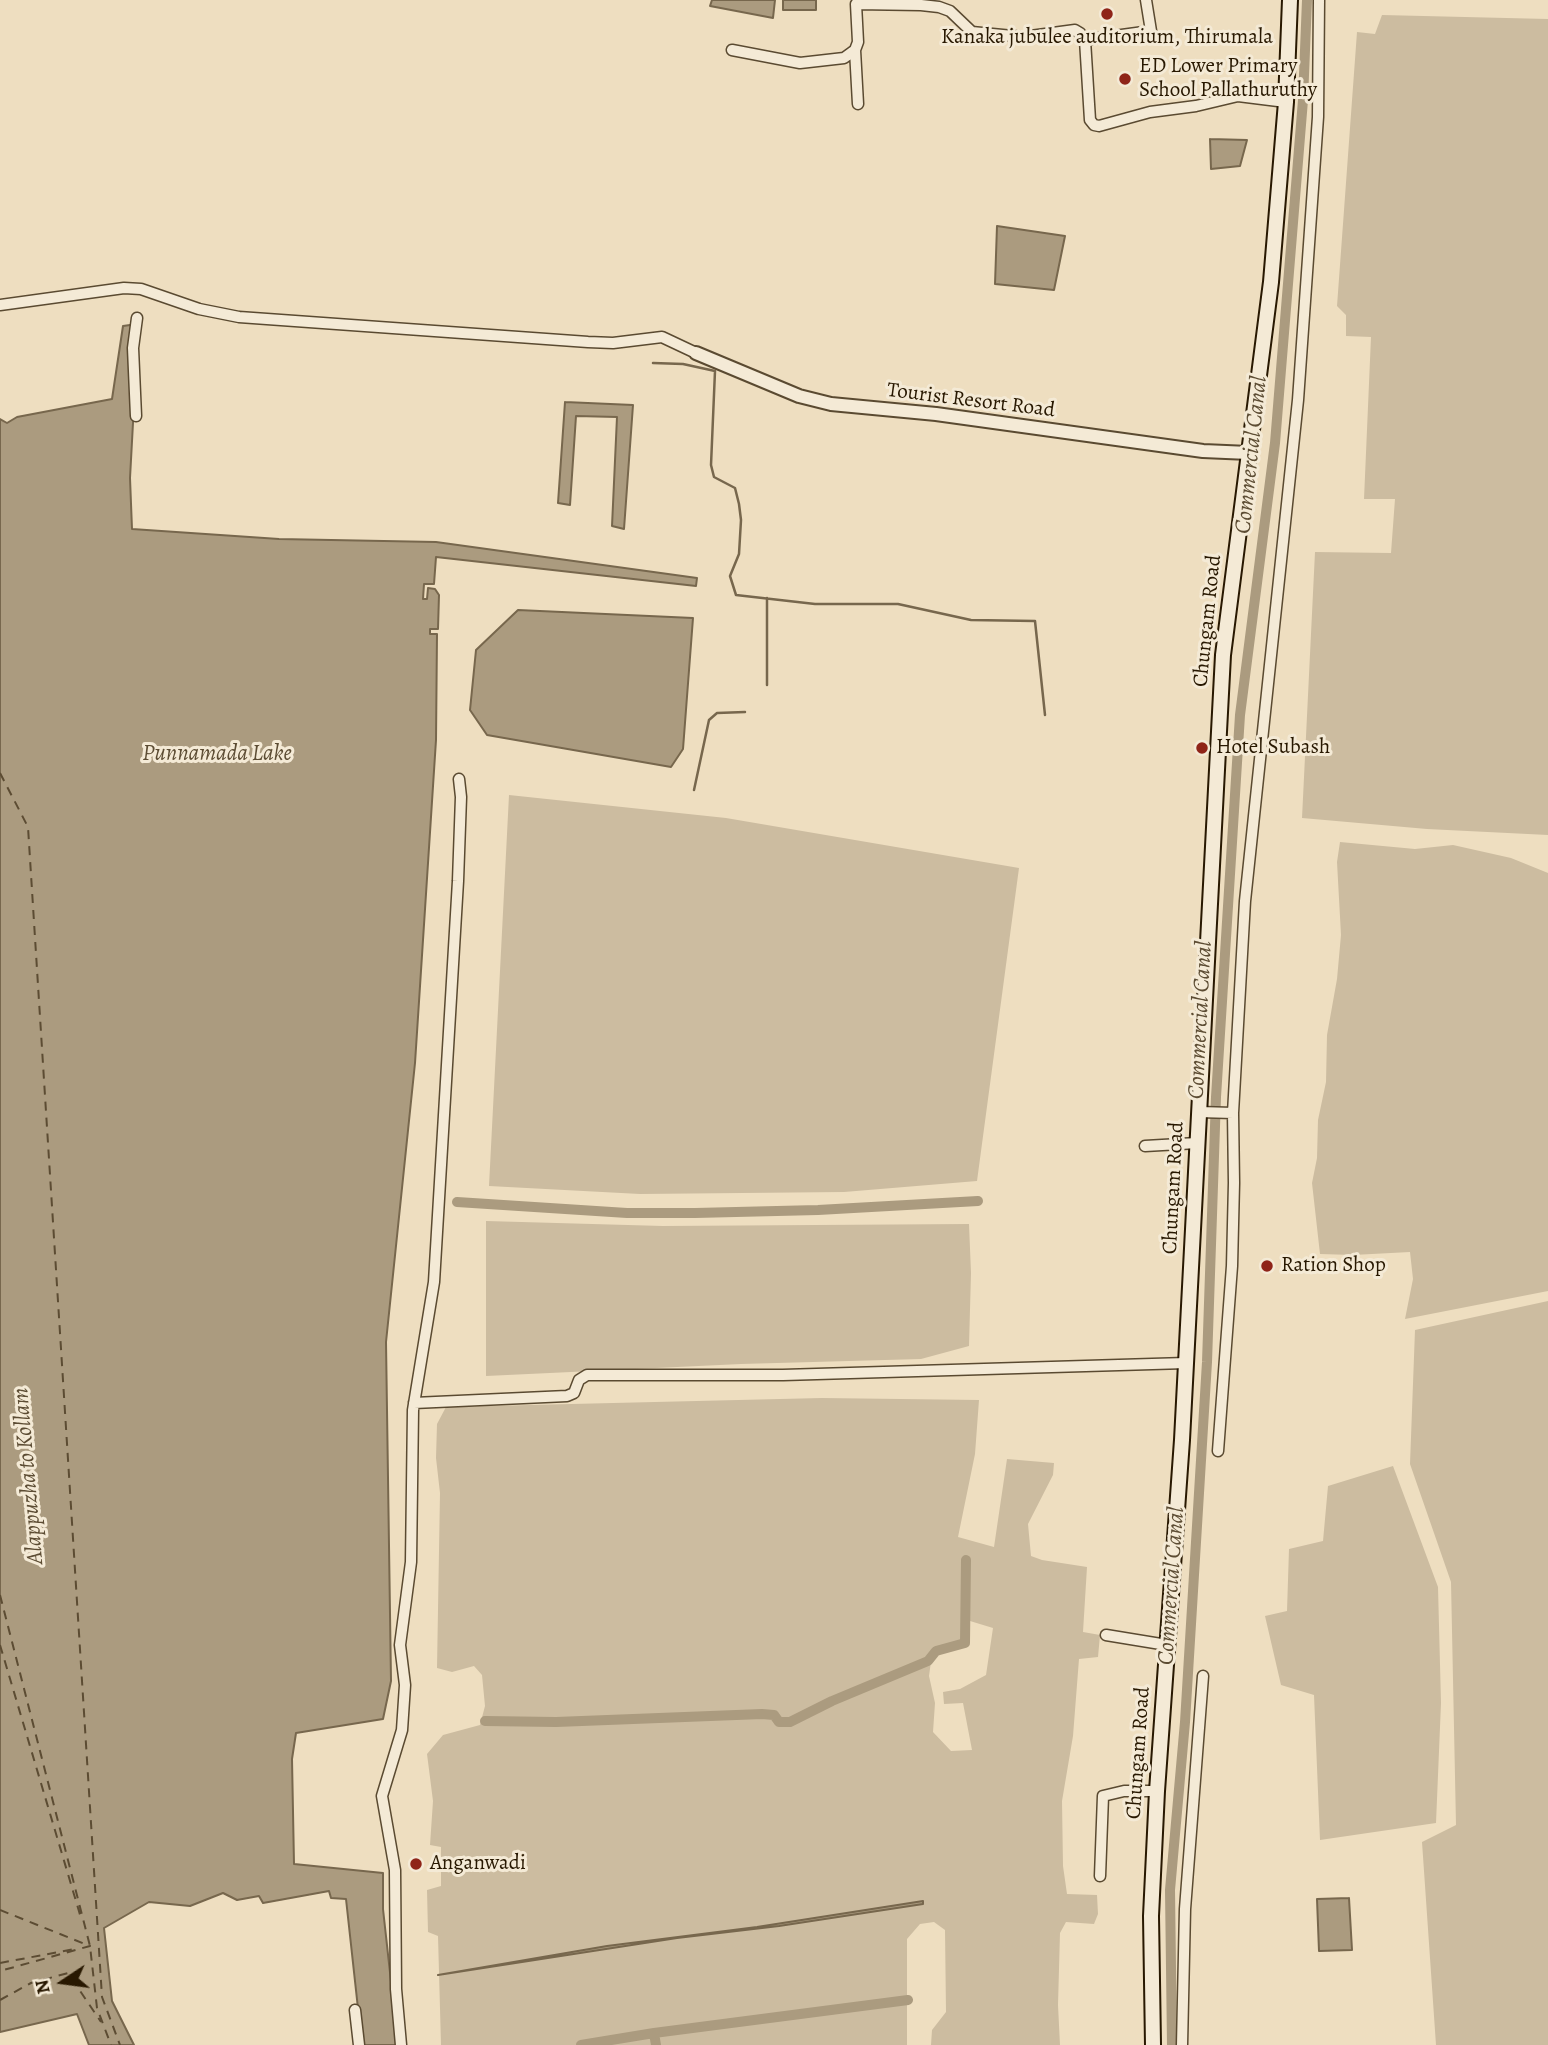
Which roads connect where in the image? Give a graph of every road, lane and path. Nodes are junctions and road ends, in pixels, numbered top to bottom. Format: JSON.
{"nodes":[{"id":1,"x":1146,"y":0,"type":"edge"},
{"id":2,"x":1290,"y":0,"type":"edge"},
{"id":3,"x":1319,"y":0,"type":"edge"},
{"id":4,"x":856,"y":2,"type":"edge"},
{"id":5,"x":1085,"y":40,"type":"junction"},
{"id":6,"x":732,"y":50,"type":"dead end"},
{"id":7,"x":855,"y":50,"type":"junction"},
{"id":8,"x":1286,"y":102,"type":"junction"},
{"id":9,"x":858,"y":104,"type":"dead end"},
{"id":10,"x":0,"y":306,"type":"edge"},
{"id":11,"x":137,"y":318,"type":"dead end"},
{"id":12,"x":696,"y":353,"type":"joint"},
{"id":13,"x":136,"y":416,"type":"dead end"},
{"id":14,"x":1249,"y":453,"type":"junction"},
{"id":15,"x":459,"y":779,"type":"dead end"},
{"id":16,"x":1203,"y":1112,"type":"junction"},
{"id":17,"x":1231,"y":1113,"type":"junction"},
{"id":18,"x":1197,"y":1143,"type":"junction"},
{"id":19,"x":1145,"y":1146,"type":"dead end"},
{"id":20,"x":1186,"y":1363,"type":"junction"},
{"id":21,"x":414,"y":1403,"type":"junction"},
{"id":22,"x":1218,"y":1451,"type":"dead end"},
{"id":23,"x":1106,"y":1635,"type":"dead end"},
{"id":24,"x":1167,"y":1645,"type":"junction"},
{"id":25,"x":1203,"y":1676,"type":"dead end"},
{"id":26,"x":1157,"y":1791,"type":"junction"},
{"id":27,"x":1100,"y":1877,"type":"dead end"},
{"id":28,"x":355,"y":2010,"type":"dead end"},
{"id":29,"x":359,"y":2045,"type":"edge"},
{"id":30,"x":401,"y":2045,"type":"edge"},
{"id":31,"x":1153,"y":2045,"type":"edge"},
{"id":32,"x":1182,"y":2045,"type":"edge"}],
"edges":[{"from":1,"to":5,"type":"street"},
{"from":2,"to":8,"type":"main road","name":"Chungam Road"},
{"from":3,"to":17,"type":"street"},
{"from":4,"to":5,"type":"street"},
{"from":4,"to":7,"type":"street"},
{"from":5,"to":8,"type":"street"},
{"from":6,"to":7,"type":"street"},
{"from":7,"to":9,"type":"street"},
{"from":8,"to":14,"type":"main road","name":"Chungam Road"},
{"from":10,"to":12,"type":"street"},
{"from":11,"to":13,"type":"street"},
{"from":12,"to":14,"type":"street","name":"Tourist Resort Road"},
{"from":14,"to":16,"type":"main road","name":"Chungam Road"},
{"from":15,"to":21,"type":"street"},
{"from":16,"to":17,"type":"street"},
{"from":16,"to":18,"type":"main road","name":"Chungam Road"},
{"from":17,"to":22,"type":"street"},
{"from":18,"to":19,"type":"street"},
{"from":18,"to":20,"type":"main road","name":"Chungam Road"},
{"from":20,"to":21,"type":"street"},
{"from":20,"to":24,"type":"main road","name":"Chungam Road"},
{"from":21,"to":30,"type":"street"},
{"from":23,"to":24,"type":"street"},
{"from":24,"to":26,"type":"main road","name":"Chungam Road"},
{"from":25,"to":32,"type":"street"},
{"from":26,"to":27,"type":"street"},
{"from":26,"to":31,"type":"main road","name":"Chungam Road"},
{"from":28,"to":29,"type":"street"}]}
